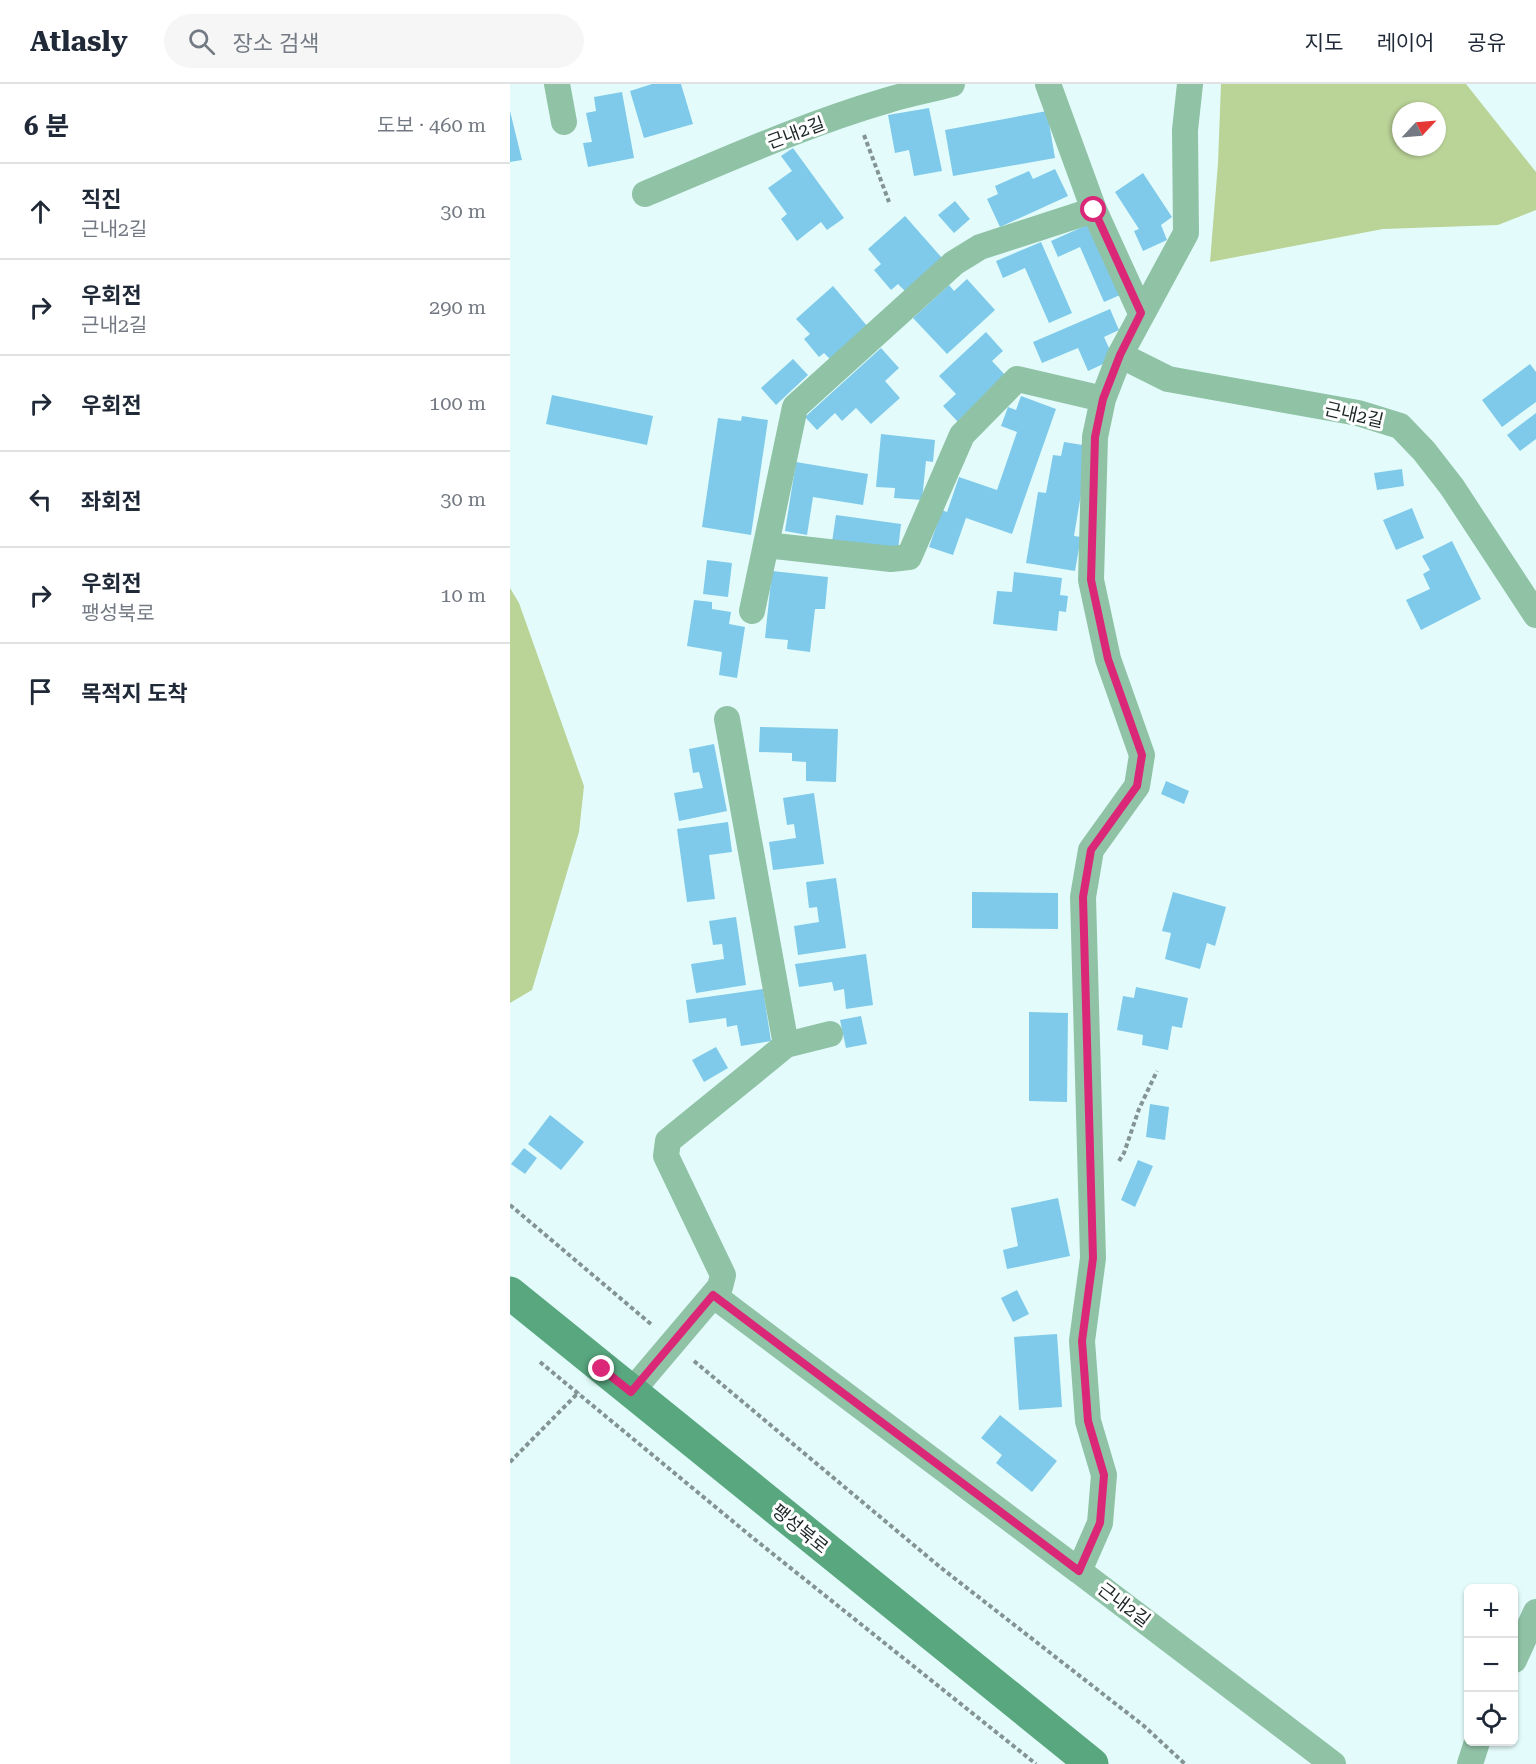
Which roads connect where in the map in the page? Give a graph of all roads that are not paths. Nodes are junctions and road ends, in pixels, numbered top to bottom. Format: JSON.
{"nodes":[{"id":1,"x":557,"y":84,"type":"edge"},
{"id":2,"x":952,"y":84,"type":"edge"},
{"id":3,"x":1048,"y":84,"type":"edge"},
{"id":4,"x":1190,"y":84,"type":"edge"},
{"id":5,"x":564,"y":122,"type":"dead end"},
{"id":6,"x":645,"y":194,"type":"dead end"},
{"id":7,"x":1094,"y":210,"type":"junction"},
{"id":8,"x":1141,"y":313,"type":"junction"},
{"id":9,"x":1120,"y":355,"type":"junction"},
{"id":10,"x":1103,"y":399,"type":"junction"},
{"id":11,"x":766,"y":545,"type":"junction"},
{"id":12,"x":752,"y":611,"type":"dead end"},
{"id":13,"x":1536,"y":615,"type":"edge"},
{"id":14,"x":727,"y":719,"type":"dead end"},
{"id":15,"x":830,"y":1034,"type":"dead end"},
{"id":16,"x":786,"y":1045,"type":"junction"},
{"id":17,"x":510,"y":1293,"type":"edge"},
{"id":18,"x":713,"y":1295,"type":"junction"},
{"id":19,"x":631,"y":1392,"type":"junction"},
{"id":20,"x":1079,"y":1571,"type":"junction"},
{"id":21,"x":1536,"y":1612,"type":"edge"},
{"id":22,"x":1518,"y":1651,"type":"edge"},
{"id":23,"x":1477,"y":1746,"type":"edge"},
{"id":24,"x":1092,"y":1764,"type":"edge"},
{"id":25,"x":1333,"y":1764,"type":"edge"},
{"id":26,"x":1470,"y":1764,"type":"edge"}],
"edges":[{"from":1,"to":5,"type":"street"},
{"from":2,"to":6,"type":"street","name":"근내2길"},
{"from":3,"to":7,"type":"street"},
{"from":4,"to":8,"type":"street","name":"근내2길"},
{"from":7,"to":8,"type":"street"},
{"from":7,"to":11,"type":"street"},
{"from":8,"to":9,"type":"street","name":"근내2길"},
{"from":9,"to":10,"type":"street","name":"근내2길"},
{"from":9,"to":13,"type":"street","name":"근내2길"},
{"from":10,"to":11,"type":"street"},
{"from":10,"to":20,"type":"street","name":"근내2길"},
{"from":11,"to":12,"type":"street"},
{"from":14,"to":16,"type":"street"},
{"from":15,"to":16,"type":"street"},
{"from":16,"to":18,"type":"street"},
{"from":17,"to":19,"type":"main road","name":"팽성북로"},
{"from":18,"to":19,"type":"street"},
{"from":18,"to":20,"type":"street"},
{"from":19,"to":24,"type":"main road","name":"팽성북로"},
{"from":20,"to":25,"type":"street","name":"근내2길"},
{"from":21,"to":22,"type":"street"},
{"from":23,"to":26,"type":"street"}]}
